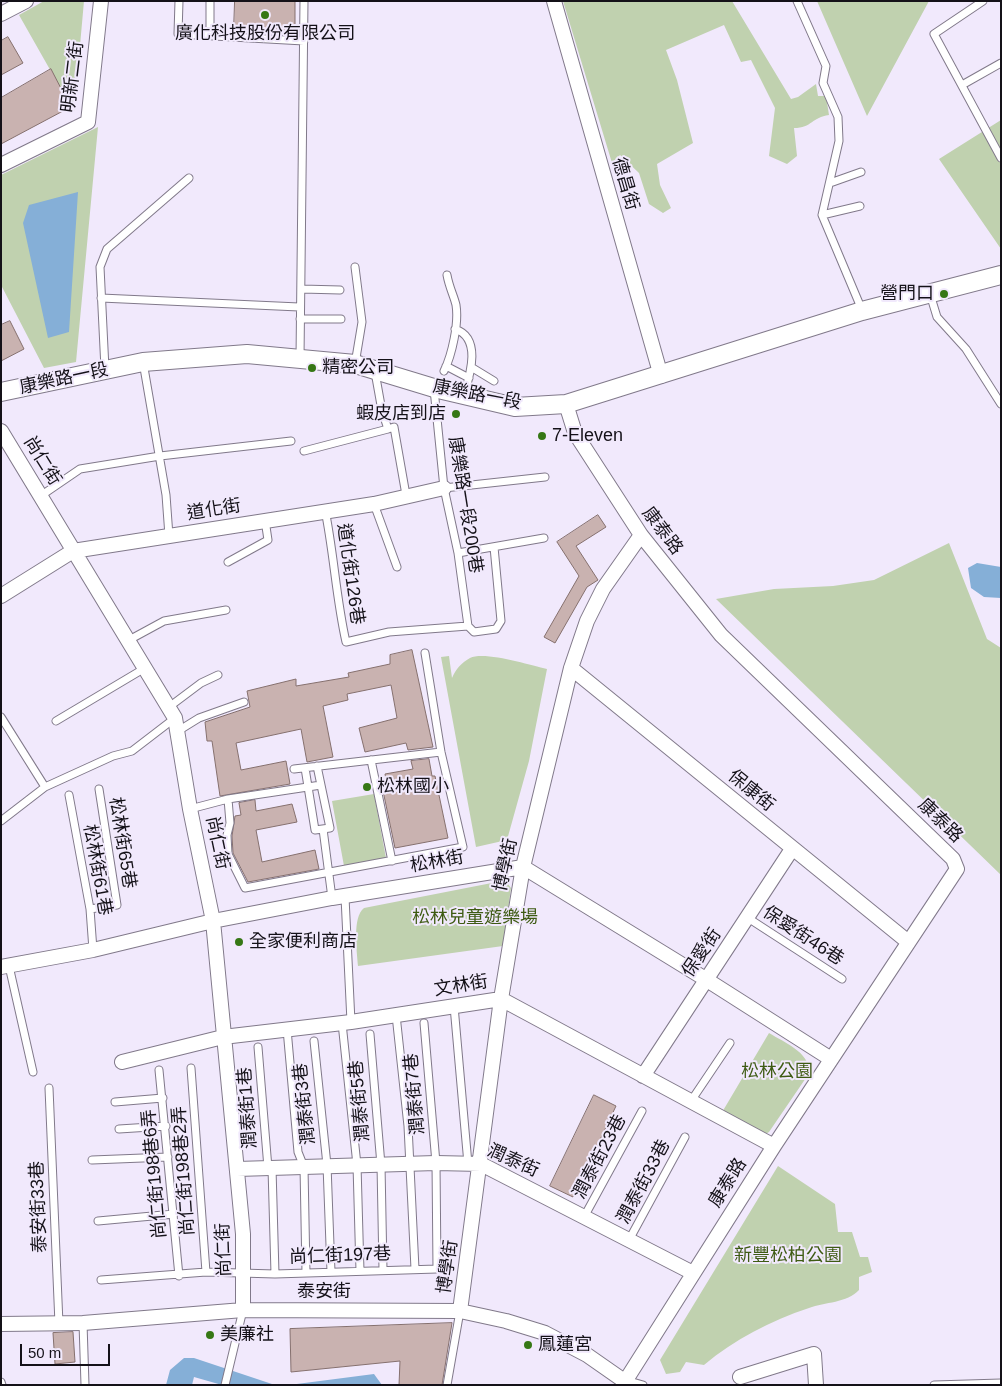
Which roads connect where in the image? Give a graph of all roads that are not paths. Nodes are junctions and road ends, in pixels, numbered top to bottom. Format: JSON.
{"nodes":[{"id":1,"x":26,"y":1,"type":"edge"},
{"id":2,"x":101,"y":1,"type":"edge"},
{"id":3,"x":179,"y":1,"type":"edge"},
{"id":4,"x":210,"y":1,"type":"edge"},
{"id":5,"x":304,"y":1,"type":"edge"},
{"id":6,"x":554,"y":1,"type":"edge"},
{"id":7,"x":797,"y":1,"type":"edge"},
{"id":8,"x":983,"y":1,"type":"edge"},
{"id":9,"x":1,"y":14,"type":"edge"},
{"id":10,"x":210,"y":34,"type":"junction"},
{"id":11,"x":304,"y":41,"type":"junction"},
{"id":12,"x":1001,"y":63,"type":"edge"},
{"id":13,"x":962,"y":85,"type":"junction"},
{"id":14,"x":1001,"y":158,"type":"edge"},
{"id":15,"x":1,"y":165,"type":"edge"},
{"id":16,"x":861,"y":172,"type":"dead end"},
{"id":17,"x":189,"y":178,"type":"dead end"},
{"id":18,"x":830,"y":183,"type":"junction"},
{"id":19,"x":860,"y":206,"type":"dead end"},
{"id":20,"x":822,"y":215,"type":"junction"},
{"id":21,"x":355,"y":267,"type":"dead end"},
{"id":22,"x":447,"y":275,"type":"dead end"},
{"id":23,"x":1001,"y":275,"type":"edge"},
{"id":24,"x":302,"y":289,"type":"junction"},
{"id":25,"x":340,"y":290,"type":"dead end"},
{"id":26,"x":930,"y":293,"type":"junction"},
{"id":27,"x":101,"y":298,"type":"junction"},
{"id":28,"x":299,"y":308,"type":"junction"},
{"id":29,"x":862,"y":311,"type":"junction"},
{"id":30,"x":341,"y":319,"type":"dead end"},
{"id":31,"x":300,"y":320,"type":"junction"},
{"id":32,"x":455,"y":329,"type":"junction"},
{"id":33,"x":300,"y":358,"type":"junction"},
{"id":34,"x":143,"y":362,"type":"junction"},
{"id":35,"x":355,"y":364,"type":"junction"},
{"id":36,"x":471,"y":367,"type":"junction"},
{"id":37,"x":374,"y":368,"type":"junction"},
{"id":38,"x":105,"y":370,"type":"junction"},
{"id":39,"x":661,"y":376,"type":"junction"},
{"id":40,"x":469,"y":378,"type":"junction"},
{"id":41,"x":494,"y":381,"type":"dead end"},
{"id":42,"x":434,"y":388,"type":"junction"},
{"id":43,"x":1,"y":392,"type":"edge"},
{"id":44,"x":464,"y":396,"type":"junction"},
{"id":45,"x":566,"y":404,"type":"junction"},
{"id":46,"x":1001,"y":404,"type":"edge"},
{"id":47,"x":388,"y":429,"type":"junction"},
{"id":48,"x":2,"y":432,"type":"edge"},
{"id":49,"x":291,"y":441,"type":"dead end"},
{"id":50,"x":304,"y":451,"type":"dead end"},
{"id":51,"x":160,"y":456,"type":"junction"},
{"id":52,"x":545,"y":477,"type":"dead end"},
{"id":53,"x":444,"y":488,"type":"junction"},
{"id":54,"x":42,"y":495,"type":"junction"},
{"id":55,"x":406,"y":496,"type":"junction"},
{"id":56,"x":374,"y":504,"type":"junction"},
{"id":57,"x":325,"y":510,"type":"junction"},
{"id":58,"x":265,"y":520,"type":"junction"},
{"id":59,"x":640,"y":535,"type":"junction"},
{"id":60,"x":170,"y":536,"type":"junction"},
{"id":61,"x":544,"y":538,"type":"dead end"},
{"id":62,"x":494,"y":547,"type":"junction"},
{"id":63,"x":73,"y":551,"type":"junction"},
{"id":64,"x":458,"y":553,"type":"junction"},
{"id":65,"x":228,"y":562,"type":"dead end"},
{"id":66,"x":397,"y":567,"type":"dead end"},
{"id":67,"x":3,"y":591,"type":"edge"},
{"id":68,"x":226,"y":610,"type":"dead end"},
{"id":69,"x":468,"y":626,"type":"junction"},
{"id":70,"x":129,"y":640,"type":"junction"},
{"id":71,"x":424,"y":653,"type":"dead end"},
{"id":72,"x":145,"y":668,"type":"junction"},
{"id":73,"x":572,"y":668,"type":"junction"},
{"id":74,"x":218,"y":675,"type":"dead end"},
{"id":75,"x":244,"y":702,"type":"dead end"},
{"id":76,"x":1,"y":717,"type":"edge"},
{"id":77,"x":174,"y":718,"type":"junction"},
{"id":78,"x":56,"y":721,"type":"dead end"},
{"id":79,"x":441,"y":752,"type":"junction"},
{"id":80,"x":371,"y":760,"type":"junction"},
{"id":81,"x":317,"y":766,"type":"junction"},
{"id":82,"x":305,"y":768,"type":"junction"},
{"id":83,"x":294,"y":769,"type":"dead end"},
{"id":84,"x":320,"y":785,"type":"junction"},
{"id":85,"x":45,"y":787,"type":"junction"},
{"id":86,"x":307,"y":788,"type":"junction"},
{"id":87,"x":99,"y":789,"type":"dead end"},
{"id":88,"x":69,"y":795,"type":"dead end"},
{"id":89,"x":228,"y":799,"type":"junction"},
{"id":90,"x":190,"y":809,"type":"junction"},
{"id":91,"x":1,"y":821,"type":"edge"},
{"id":92,"x":323,"y":829,"type":"junction"},
{"id":93,"x":792,"y":849,"type":"junction"},
{"id":94,"x":392,"y":861,"type":"junction"},
{"id":95,"x":523,"y":867,"type":"junction"},
{"id":96,"x":328,"y":873,"type":"junction"},
{"id":97,"x":338,"y":898,"type":"junction"},
{"id":98,"x":90,"y":909,"type":"junction"},
{"id":99,"x":748,"y":918,"type":"junction"},
{"id":100,"x":214,"y":922,"type":"junction"},
{"id":101,"x":907,"y":942,"type":"junction"},
{"id":102,"x":93,"y":950,"type":"junction"},
{"id":103,"x":5,"y":966,"type":"edge"},
{"id":104,"x":842,"y":979,"type":"dead end"},
{"id":105,"x":707,"y":980,"type":"junction"},
{"id":106,"x":501,"y":999,"type":"junction"},
{"id":107,"x":454,"y":1006,"type":"junction"},
{"id":108,"x":396,"y":1015,"type":"junction"},
{"id":109,"x":347,"y":1022,"type":"junction"},
{"id":110,"x":424,"y":1023,"type":"dead end"},
{"id":111,"x":287,"y":1029,"type":"junction"},
{"id":112,"x":370,"y":1034,"type":"dead end"},
{"id":113,"x":223,"y":1037,"type":"junction"},
{"id":114,"x":314,"y":1041,"type":"dead end"},
{"id":115,"x":730,"y":1043,"type":"dead end"},
{"id":116,"x":258,"y":1047,"type":"dead end"},
{"id":117,"x":830,"y":1059,"type":"junction"},
{"id":118,"x":122,"y":1062,"type":"dead end"},
{"id":119,"x":191,"y":1068,"type":"dead end"},
{"id":120,"x":159,"y":1070,"type":"dead end"},
{"id":121,"x":33,"y":1072,"type":"dead end"},
{"id":122,"x":643,"y":1076,"type":"junction"},
{"id":123,"x":49,"y":1088,"type":"dead end"},
{"id":124,"x":163,"y":1098,"type":"junction"},
{"id":125,"x":691,"y":1101,"type":"junction"},
{"id":126,"x":115,"y":1102,"type":"dead end"},
{"id":127,"x":642,"y":1111,"type":"dead end"},
{"id":128,"x":166,"y":1126,"type":"junction"},
{"id":129,"x":119,"y":1129,"type":"dead end"},
{"id":130,"x":685,"y":1137,"type":"dead end"},
{"id":131,"x":774,"y":1146,"type":"junction"},
{"id":132,"x":168,"y":1157,"type":"junction"},
{"id":133,"x":92,"y":1160,"type":"dead end"},
{"id":134,"x":436,"y":1162,"type":"junction"},
{"id":135,"x":381,"y":1164,"type":"junction"},
{"id":136,"x":410,"y":1164,"type":"junction"},
{"id":137,"x":474,"y":1164,"type":"junction"},
{"id":138,"x":327,"y":1165,"type":"junction"},
{"id":139,"x":357,"y":1165,"type":"junction"},
{"id":140,"x":304,"y":1167,"type":"junction"},
{"id":141,"x":270,"y":1168,"type":"junction"},
{"id":142,"x":237,"y":1169,"type":"junction"},
{"id":143,"x":174,"y":1214,"type":"junction"},
{"id":144,"x":584,"y":1217,"type":"junction"},
{"id":145,"x":98,"y":1221,"type":"dead end"},
{"id":146,"x":629,"y":1240,"type":"junction"},
{"id":147,"x":415,"y":1269,"type":"junction"},
{"id":148,"x":437,"y":1269,"type":"joint"},
{"id":149,"x":383,"y":1270,"type":"junction"},
{"id":150,"x":360,"y":1271,"type":"junction"},
{"id":151,"x":206,"y":1272,"type":"junction"},
{"id":152,"x":331,"y":1272,"type":"junction"},
{"id":153,"x":244,"y":1273,"type":"junction"},
{"id":154,"x":306,"y":1273,"type":"junction"},
{"id":155,"x":693,"y":1273,"type":"junction"},
{"id":156,"x":275,"y":1274,"type":"junction"},
{"id":157,"x":179,"y":1276,"type":"junction"},
{"id":158,"x":101,"y":1280,"type":"dead end"},
{"id":159,"x":243,"y":1310,"type":"junction"},
{"id":160,"x":460,"y":1311,"type":"junction"},
{"id":161,"x":83,"y":1323,"type":"junction"},
{"id":162,"x":1,"y":1324,"type":"edge"},
{"id":163,"x":59,"y":1324,"type":"junction"},
{"id":164,"x":740,"y":1377,"type":"dead end"},
{"id":165,"x":628,"y":1382,"type":"edge"},
{"id":166,"x":1001,"y":1383,"type":"edge"},
{"id":167,"x":225,"y":1384,"type":"edge"},
{"id":168,"x":85,"y":1385,"type":"edge"},
{"id":169,"x":447,"y":1385,"type":"edge"},
{"id":170,"x":643,"y":1385,"type":"edge"},
{"id":171,"x":816,"y":1385,"type":"edge"},
{"id":172,"x":934,"y":1385,"type":"edge"}],
"edges":[{"from":1,"to":9,"type":"street"},
{"from":2,"to":15,"type":"street","name":"明新二街"},
{"from":3,"to":10,"type":"lane"},
{"from":4,"to":10,"type":"lane"},
{"from":5,"to":11,"type":"lane"},
{"from":6,"to":39,"type":"street","name":"德昌街"},
{"from":7,"to":18,"type":"lane"},
{"from":8,"to":13,"type":"lane"},
{"from":10,"to":11,"type":"lane"},
{"from":11,"to":24,"type":"lane"},
{"from":12,"to":13,"type":"lane"},
{"from":13,"to":14,"type":"lane"},
{"from":16,"to":18,"type":"lane"},
{"from":17,"to":27,"type":"lane"},
{"from":18,"to":20,"type":"lane"},
{"from":19,"to":20,"type":"lane"},
{"from":20,"to":29,"type":"lane"},
{"from":21,"to":35,"type":"lane"},
{"from":22,"to":32,"type":"lane"},
{"from":23,"to":26,"type":"street","name":"康樂路一段"},
{"from":24,"to":25,"type":"lane"},
{"from":24,"to":28,"type":"lane"},
{"from":26,"to":29,"type":"street","name":"康樂路一段"},
{"from":26,"to":46,"type":"lane"},
{"from":27,"to":28,"type":"lane"},
{"from":27,"to":38,"type":"lane"},
{"from":28,"to":31,"type":"lane"},
{"from":29,"to":39,"type":"street","name":"康樂路一段"},
{"from":30,"to":31,"type":"lane"},
{"from":31,"to":33,"type":"lane"},
{"from":32,"to":36,"type":"lane"},
{"from":32,"to":40,"type":"lane"},
{"from":33,"to":34,"type":"street","name":"康樂路一段"},
{"from":33,"to":35,"type":"street","name":"康樂路一段"},
{"from":34,"to":38,"type":"street","name":"康樂路一段"},
{"from":34,"to":51,"type":"lane"},
{"from":35,"to":37,"type":"street","name":"康樂路一段"},
{"from":36,"to":40,"type":"lane"},
{"from":36,"to":41,"type":"lane"},
{"from":37,"to":42,"type":"street","name":"康樂路一段"},
{"from":37,"to":47,"type":"lane"},
{"from":38,"to":43,"type":"street","name":"康樂路一段"},
{"from":39,"to":45,"type":"street","name":"康樂路一段"},
{"from":40,"to":44,"type":"lane"},
{"from":42,"to":44,"type":"street","name":"康樂路一段"},
{"from":42,"to":53,"type":"lane","name":"康樂路一段200巷"},
{"from":44,"to":45,"type":"street","name":"康樂路一段"},
{"from":45,"to":59,"type":"street","name":"康泰路"},
{"from":47,"to":50,"type":"lane"},
{"from":47,"to":55,"type":"lane"},
{"from":48,"to":54,"type":"street","name":"尚仁街"},
{"from":49,"to":51,"type":"lane"},
{"from":51,"to":54,"type":"lane"},
{"from":51,"to":60,"type":"lane"},
{"from":52,"to":53,"type":"lane"},
{"from":53,"to":55,"type":"street","name":"道化街"},
{"from":53,"to":64,"type":"lane","name":"康樂路一段200巷"},
{"from":54,"to":63,"type":"street","name":"尚仁街"},
{"from":55,"to":56,"type":"street","name":"道化街"},
{"from":56,"to":57,"type":"street","name":"道化街"},
{"from":56,"to":66,"type":"lane"},
{"from":57,"to":58,"type":"street","name":"道化街"},
{"from":57,"to":69,"type":"lane","name":"道化街126巷"},
{"from":58,"to":60,"type":"street","name":"道化街"},
{"from":58,"to":65,"type":"lane"},
{"from":59,"to":73,"type":"street","name":"博學街"},
{"from":59,"to":101,"type":"street","name":"康泰路"},
{"from":60,"to":63,"type":"street","name":"道化街"},
{"from":61,"to":62,"type":"lane"},
{"from":62,"to":64,"type":"lane"},
{"from":62,"to":69,"type":"lane"},
{"from":63,"to":67,"type":"street","name":"道化街"},
{"from":63,"to":70,"type":"street","name":"尚仁街"},
{"from":64,"to":69,"type":"lane","name":"康樂路一段200巷"},
{"from":68,"to":70,"type":"lane"},
{"from":70,"to":72,"type":"street","name":"尚仁街"},
{"from":71,"to":79,"type":"lane"},
{"from":72,"to":77,"type":"street","name":"尚仁街"},
{"from":72,"to":78,"type":"lane"},
{"from":73,"to":93,"type":"street","name":"保康街"},
{"from":73,"to":95,"type":"street","name":"博學街"},
{"from":74,"to":77,"type":"lane"},
{"from":75,"to":77,"type":"lane"},
{"from":76,"to":85,"type":"lane"},
{"from":77,"to":85,"type":"lane"},
{"from":77,"to":90,"type":"street","name":"尚仁街"},
{"from":79,"to":80,"type":"lane"},
{"from":79,"to":94,"type":"lane"},
{"from":80,"to":81,"type":"lane"},
{"from":80,"to":94,"type":"lane"},
{"from":81,"to":82,"type":"lane"},
{"from":81,"to":84,"type":"lane"},
{"from":82,"to":83,"type":"lane"},
{"from":82,"to":86,"type":"lane"},
{"from":84,"to":86,"type":"lane"},
{"from":84,"to":92,"type":"lane"},
{"from":85,"to":91,"type":"lane"},
{"from":86,"to":89,"type":"lane"},
{"from":86,"to":92,"type":"lane"},
{"from":87,"to":98,"type":"lane","name":"松林街65巷"},
{"from":88,"to":98,"type":"lane","name":"松林街61巷"},
{"from":89,"to":90,"type":"lane"},
{"from":89,"to":96,"type":"lane"},
{"from":90,"to":100,"type":"street","name":"尚仁街"},
{"from":92,"to":96,"type":"lane"},
{"from":93,"to":99,"type":"street","name":"保愛街"},
{"from":93,"to":101,"type":"street","name":"保康街"},
{"from":94,"to":96,"type":"lane"},
{"from":95,"to":97,"type":"street","name":"松林街"},
{"from":95,"to":105,"type":"street"},
{"from":95,"to":106,"type":"street","name":"博學街"},
{"from":96,"to":97,"type":"lane"},
{"from":97,"to":100,"type":"street","name":"松林街"},
{"from":97,"to":109,"type":"lane"},
{"from":98,"to":102,"type":"lane","name":"松林街61巷"},
{"from":99,"to":104,"type":"lane","name":"保愛街46巷"},
{"from":99,"to":105,"type":"street","name":"保愛街"},
{"from":100,"to":102,"type":"street","name":"松林街"},
{"from":100,"to":113,"type":"street","name":"尚仁街"},
{"from":101,"to":117,"type":"street","name":"康泰路"},
{"from":102,"to":103,"type":"street","name":"松林街"},
{"from":103,"to":121,"type":"lane"},
{"from":105,"to":117,"type":"street"},
{"from":105,"to":122,"type":"street","name":"保愛街"},
{"from":106,"to":107,"type":"street","name":"文林街"},
{"from":106,"to":122,"type":"street","name":"文林街"},
{"from":106,"to":137,"type":"street","name":"博學街"},
{"from":107,"to":108,"type":"street","name":"文林街"},
{"from":107,"to":137,"type":"lane"},
{"from":108,"to":109,"type":"street","name":"文林街"},
{"from":108,"to":136,"type":"lane"},
{"from":109,"to":111,"type":"street","name":"文林街"},
{"from":109,"to":139,"type":"lane"},
{"from":110,"to":134,"type":"lane","name":"潤泰街7巷"},
{"from":111,"to":113,"type":"street","name":"文林街"},
{"from":111,"to":140,"type":"lane"},
{"from":112,"to":135,"type":"lane","name":"潤泰街5巷"},
{"from":113,"to":118,"type":"street","name":"文林街"},
{"from":113,"to":142,"type":"street","name":"尚仁街"},
{"from":114,"to":138,"type":"lane","name":"潤泰街3巷"},
{"from":115,"to":125,"type":"lane"},
{"from":116,"to":141,"type":"lane","name":"潤泰街1巷"},
{"from":117,"to":131,"type":"street","name":"康泰路"},
{"from":119,"to":151,"type":"lane","name":"尚仁街198巷2弄"},
{"from":120,"to":124,"type":"lane","name":"尚仁街198巷6弄"},
{"from":122,"to":125,"type":"street","name":"文林街"},
{"from":123,"to":163,"type":"lane","name":"泰安街33巷"},
{"from":124,"to":126,"type":"lane"},
{"from":124,"to":128,"type":"lane","name":"尚仁街198巷6弄"},
{"from":125,"to":131,"type":"street","name":"文林街"},
{"from":127,"to":144,"type":"lane","name":"潤泰街23巷"},
{"from":128,"to":129,"type":"lane"},
{"from":128,"to":132,"type":"lane","name":"尚仁街198巷6弄"},
{"from":130,"to":146,"type":"lane","name":"潤泰街33巷"},
{"from":131,"to":155,"type":"street","name":"康泰路"},
{"from":132,"to":133,"type":"lane"},
{"from":132,"to":143,"type":"lane","name":"尚仁街198巷6弄"},
{"from":134,"to":136,"type":"street","name":"潤泰街"},
{"from":134,"to":137,"type":"street","name":"潤泰街"},
{"from":134,"to":148,"type":"lane","name":"潤泰街7巷"},
{"from":135,"to":136,"type":"street","name":"潤泰街"},
{"from":135,"to":139,"type":"street","name":"潤泰街"},
{"from":135,"to":149,"type":"lane","name":"潤泰街5巷"},
{"from":136,"to":147,"type":"lane"},
{"from":137,"to":144,"type":"street","name":"潤泰街"},
{"from":137,"to":160,"type":"street","name":"博學街"},
{"from":138,"to":139,"type":"street","name":"潤泰街"},
{"from":138,"to":140,"type":"street","name":"潤泰街"},
{"from":138,"to":152,"type":"lane","name":"潤泰街3巷"},
{"from":139,"to":150,"type":"lane"},
{"from":140,"to":141,"type":"street","name":"潤泰街"},
{"from":140,"to":154,"type":"lane"},
{"from":141,"to":142,"type":"street","name":"潤泰街"},
{"from":141,"to":156,"type":"lane","name":"潤泰街1巷"},
{"from":142,"to":153,"type":"street","name":"尚仁街"},
{"from":143,"to":145,"type":"lane"},
{"from":143,"to":157,"type":"lane","name":"尚仁街198巷6弄"},
{"from":144,"to":146,"type":"street","name":"潤泰街"},
{"from":146,"to":155,"type":"street","name":"潤泰街"},
{"from":147,"to":148,"type":"lane","name":"尚仁街197巷"},
{"from":147,"to":149,"type":"lane","name":"尚仁街197巷"},
{"from":149,"to":150,"type":"lane","name":"尚仁街197巷"},
{"from":150,"to":152,"type":"lane","name":"尚仁街197巷"},
{"from":151,"to":153,"type":"lane","name":"尚仁街197巷"},
{"from":151,"to":157,"type":"lane","name":"尚仁街197巷"},
{"from":152,"to":154,"type":"lane","name":"尚仁街197巷"},
{"from":153,"to":156,"type":"lane","name":"尚仁街197巷"},
{"from":153,"to":159,"type":"street","name":"尚仁街"},
{"from":154,"to":156,"type":"lane","name":"尚仁街197巷"},
{"from":155,"to":165,"type":"street","name":"康泰路"},
{"from":157,"to":158,"type":"lane","name":"尚仁街197巷"},
{"from":159,"to":160,"type":"street","name":"泰安街"},
{"from":159,"to":161,"type":"street","name":"泰安街"},
{"from":159,"to":167,"type":"lane"},
{"from":160,"to":165,"type":"street","name":"泰安街"},
{"from":160,"to":169,"type":"lane"},
{"from":161,"to":163,"type":"street","name":"泰安街"},
{"from":161,"to":168,"type":"lane"},
{"from":162,"to":163,"type":"street","name":"泰安街"},
{"from":164,"to":171,"type":"street"},
{"from":165,"to":170,"type":"lane"},
{"from":166,"to":172,"type":"lane"}]}
